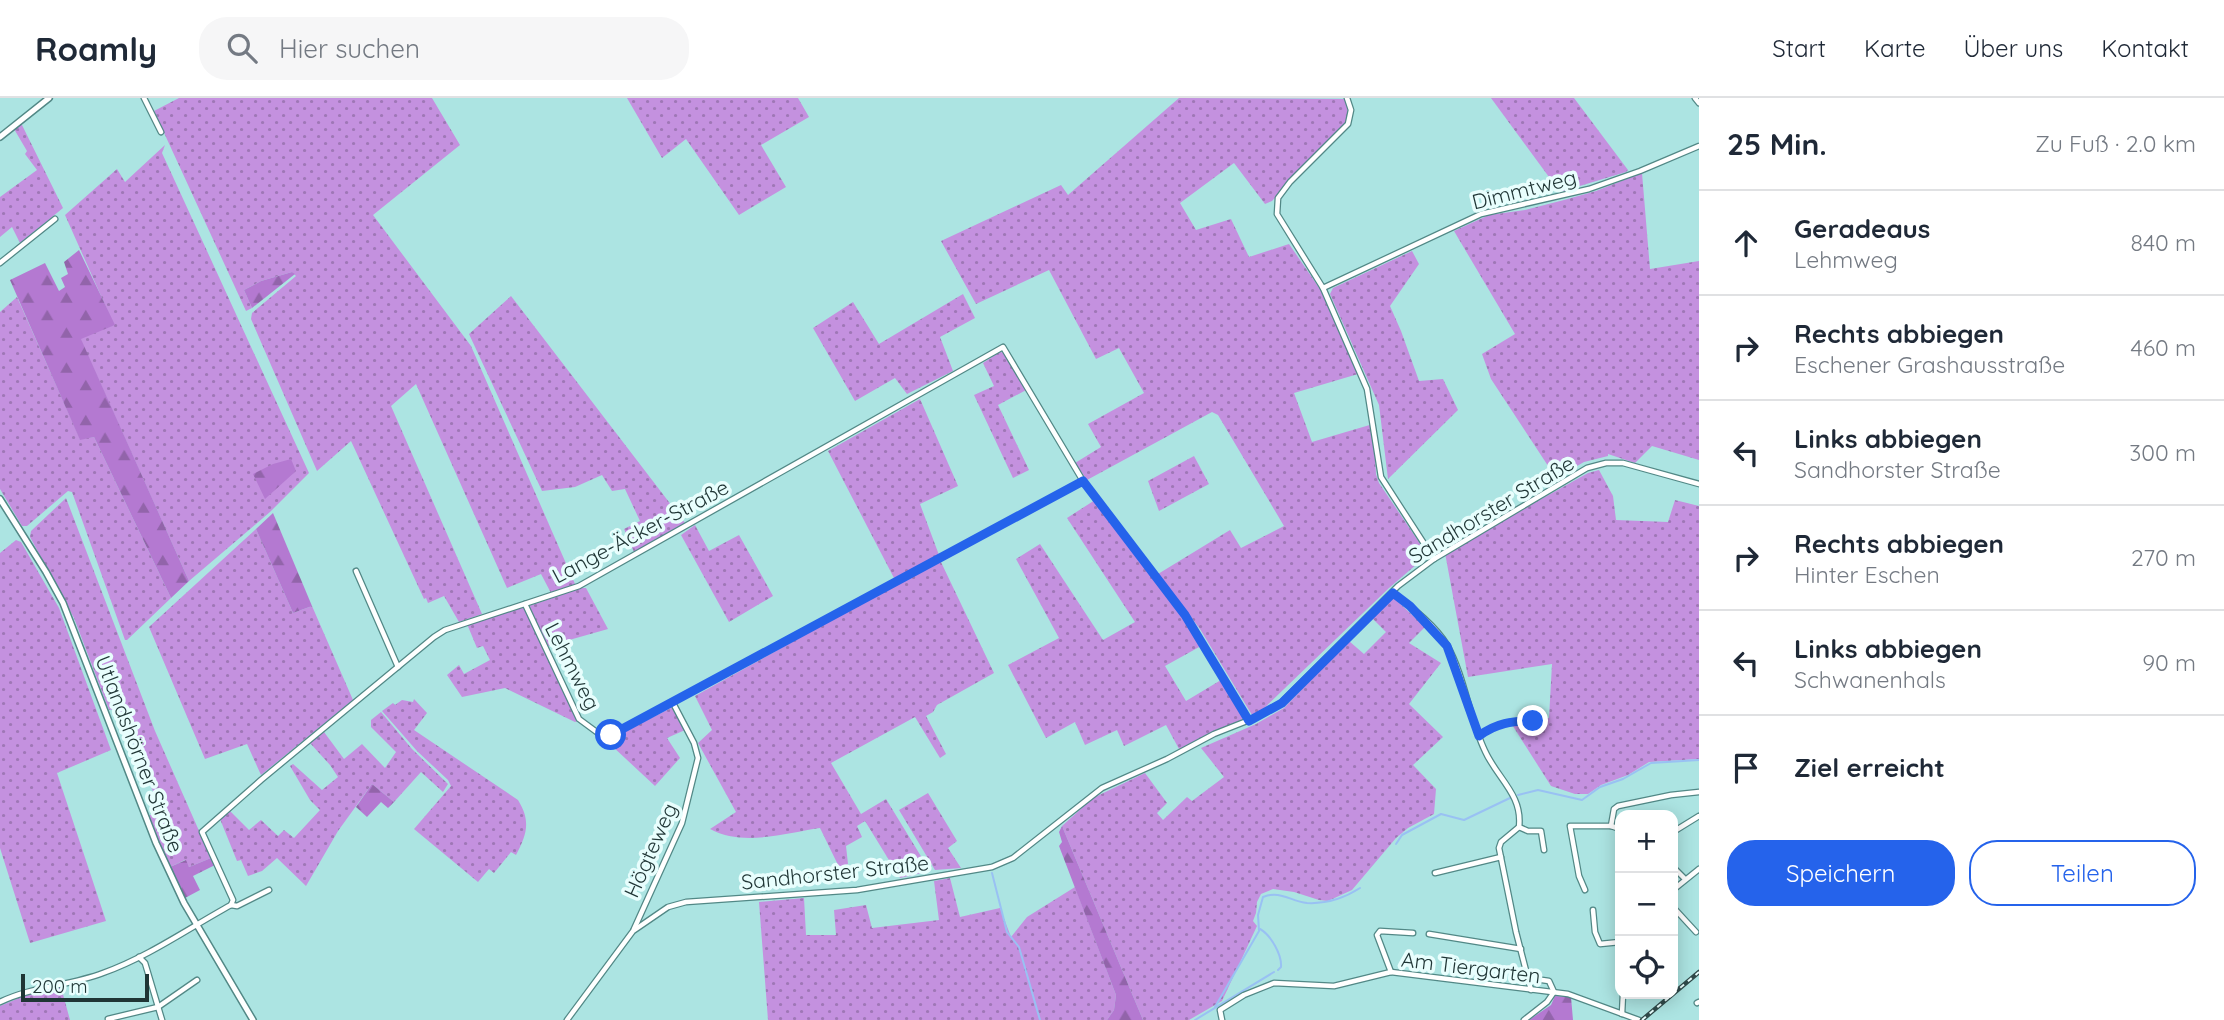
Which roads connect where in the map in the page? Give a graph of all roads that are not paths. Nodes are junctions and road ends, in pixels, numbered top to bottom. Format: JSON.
{"nodes":[{"id":1,"x":48,"y":98,"type":"edge"},
{"id":2,"x":144,"y":98,"type":"edge"},
{"id":3,"x":1347,"y":98,"type":"edge"},
{"id":4,"x":1695,"y":98,"type":"edge"},
{"id":5,"x":1699,"y":103,"type":"edge"},
{"id":6,"x":160,"y":132,"type":"dead end"},
{"id":7,"x":0,"y":137,"type":"edge"},
{"id":8,"x":1699,"y":146,"type":"edge"},
{"id":9,"x":55,"y":219,"type":"dead end"},
{"id":10,"x":0,"y":262,"type":"edge"},
{"id":11,"x":1323,"y":288,"type":"junction"},
{"id":12,"x":1083,"y":481,"type":"junction"},
{"id":13,"x":1699,"y":484,"type":"edge"},
{"id":14,"x":0,"y":499,"type":"edge"},
{"id":15,"x":1434,"y":559,"type":"junction"},
{"id":16,"x":356,"y":570,"type":"dead end"},
{"id":17,"x":1393,"y":593,"type":"junction"},
{"id":18,"x":525,"y":604,"type":"junction"},
{"id":19,"x":398,"y":667,"type":"junction"},
{"id":20,"x":673,"y":703,"type":"junction"},
{"id":21,"x":1249,"y":721,"type":"junction"},
{"id":22,"x":1533,"y":721,"type":"dead end"},
{"id":23,"x":1479,"y":736,"type":"junction"},
{"id":24,"x":1699,"y":792,"type":"edge"},
{"id":25,"x":1699,"y":816,"type":"edge"},
{"id":26,"x":1611,"y":826,"type":"junction"},
{"id":27,"x":1519,"y":827,"type":"junction"},
{"id":28,"x":1615,"y":827,"type":"edge"},
{"id":29,"x":1678,"y":829,"type":"edge"},
{"id":30,"x":1544,"y":850,"type":"dead end"},
{"id":31,"x":1501,"y":857,"type":"junction"},
{"id":32,"x":1699,"y":869,"type":"edge"},
{"id":33,"x":1678,"y":872,"type":"edge"},
{"id":34,"x":1435,"y":873,"type":"dead end"},
{"id":35,"x":1685,"y":879,"type":"junction"},
{"id":36,"x":1678,"y":885,"type":"edge"},
{"id":37,"x":269,"y":890,"type":"dead end"},
{"id":38,"x":1585,"y":890,"type":"dead end"},
{"id":39,"x":231,"y":905,"type":"junction"},
{"id":40,"x":1593,"y":910,"type":"dead end"},
{"id":41,"x":1678,"y":912,"type":"edge"},
{"id":42,"x":196,"y":924,"type":"junction"},
{"id":43,"x":1405,"y":928,"type":"dead end"},
{"id":44,"x":633,"y":930,"type":"junction"},
{"id":45,"x":1397,"y":932,"type":"junction"},
{"id":46,"x":1696,"y":932,"type":"dead end"},
{"id":47,"x":1413,"y":933,"type":"dead end"},
{"id":48,"x":1429,"y":934,"type":"dead end"},
{"id":49,"x":1615,"y":943,"type":"edge"},
{"id":50,"x":1521,"y":949,"type":"junction"},
{"id":51,"x":139,"y":957,"type":"junction"},
{"id":52,"x":1391,"y":972,"type":"junction"},
{"id":53,"x":1528,"y":978,"type":"junction"},
{"id":54,"x":197,"y":980,"type":"dead end"},
{"id":55,"x":1531,"y":990,"type":"junction"},
{"id":56,"x":1554,"y":992,"type":"junction"},
{"id":57,"x":1623,"y":999,"type":"edge"},
{"id":58,"x":0,"y":1002,"type":"edge"},
{"id":59,"x":158,"y":1007,"type":"junction"},
{"id":60,"x":1622,"y":1014,"type":"junction"},
{"id":61,"x":108,"y":1019,"type":"edge"},
{"id":62,"x":162,"y":1020,"type":"edge"},
{"id":63,"x":253,"y":1020,"type":"edge"},
{"id":64,"x":567,"y":1020,"type":"edge"},
{"id":65,"x":1222,"y":1020,"type":"edge"},
{"id":66,"x":1524,"y":1020,"type":"edge"},
{"id":67,"x":1639,"y":1020,"type":"edge"}],
"edges":[{"from":1,"to":7,"type":"street"},
{"from":2,"to":6,"type":"street"},
{"from":3,"to":11,"type":"street"},
{"from":4,"to":5,"type":"street"},
{"from":8,"to":11,"type":"street","name":"Dimmtweg"},
{"from":9,"to":10,"type":"street"},
{"from":11,"to":15,"type":"street"},
{"from":12,"to":18,"type":"street","name":"Lange-Äcker-Straße"},
{"from":12,"to":20,"type":"street","name":"Lehmweg"},
{"from":12,"to":21,"type":"street"},
{"from":13,"to":15,"type":"street","name":"Sandhorster Straße"},
{"from":14,"to":42,"type":"street","name":"Utlandshörner Straße"},
{"from":15,"to":17,"type":"street","name":"Sandhorster Straße"},
{"from":16,"to":19,"type":"street"},
{"from":17,"to":21,"type":"street","name":"Sandhorster Straße"},
{"from":17,"to":23,"type":"street"},
{"from":18,"to":19,"type":"street","name":"Lange-Äcker-Straße"},
{"from":18,"to":20,"type":"street","name":"Lehmweg"},
{"from":19,"to":39,"type":"street","name":"Lange-Äcker-Straße"},
{"from":20,"to":44,"type":"street","name":"Högteweg"},
{"from":21,"to":44,"type":"street","name":"Sandhorster Straße"},
{"from":22,"to":23,"type":"street"},
{"from":23,"to":27,"type":"street"},
{"from":24,"to":26,"type":"street"},
{"from":25,"to":29,"type":"street"},
{"from":26,"to":28,"type":"street"},
{"from":26,"to":38,"type":"street"},
{"from":27,"to":30,"type":"street"},
{"from":27,"to":31,"type":"street"},
{"from":31,"to":34,"type":"street"},
{"from":31,"to":50,"type":"street"},
{"from":32,"to":35,"type":"street"},
{"from":33,"to":35,"type":"street"},
{"from":35,"to":36,"type":"street"},
{"from":37,"to":39,"type":"street"},
{"from":39,"to":42,"type":"street"},
{"from":40,"to":49,"type":"street"},
{"from":41,"to":46,"type":"street"},
{"from":42,"to":51,"type":"street"},
{"from":42,"to":63,"type":"street","name":"Utlandshörner Straße"},
{"from":43,"to":45,"type":"street"},
{"from":44,"to":64,"type":"street","name":"Sandhorster Straße"},
{"from":45,"to":47,"type":"street"},
{"from":45,"to":52,"type":"street"},
{"from":48,"to":50,"type":"street"},
{"from":50,"to":53,"type":"street"},
{"from":51,"to":58,"type":"street"},
{"from":51,"to":59,"type":"street"},
{"from":52,"to":55,"type":"street","name":"Am Tiergarten"},
{"from":52,"to":65,"type":"street","name":"Am Tiergarten"},
{"from":53,"to":55,"type":"street"},
{"from":53,"to":56,"type":"street"},
{"from":54,"to":59,"type":"street"},
{"from":55,"to":56,"type":"street","name":"Am Tiergarten"},
{"from":56,"to":60,"type":"street","name":"Am Tiergarten"},
{"from":56,"to":66,"type":"street"},
{"from":57,"to":60,"type":"street"},
{"from":59,"to":61,"type":"street"},
{"from":59,"to":62,"type":"street"},
{"from":60,"to":67,"type":"street","name":"Am Tiergarten"}]}
